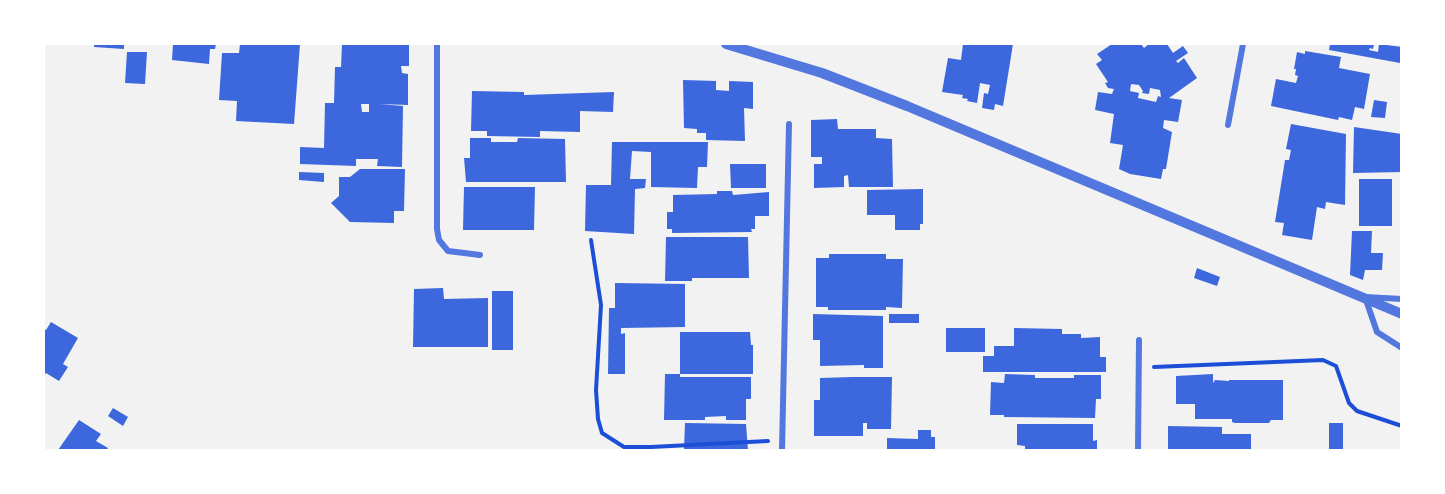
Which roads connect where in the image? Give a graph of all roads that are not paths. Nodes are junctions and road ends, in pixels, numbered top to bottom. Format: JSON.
{"nodes":[{"id":1,"x":437,"y":44,"type":"edge"},
{"id":2,"x":726,"y":44,"type":"edge"},
{"id":3,"x":1243,"y":44,"type":"edge"},
{"id":4,"x":789,"y":124,"type":"dead end"},
{"id":5,"x":1228,"y":125,"type":"dead end"},
{"id":6,"x":480,"y":255,"type":"dead end"},
{"id":7,"x":1365,"y":297,"type":"junction"},
{"id":8,"x":1401,"y":299,"type":"edge"},
{"id":9,"x":1401,"y":314,"type":"edge"},
{"id":10,"x":1139,"y":340,"type":"dead end"},
{"id":11,"x":1401,"y":348,"type":"edge"},
{"id":12,"x":782,"y":450,"type":"edge"},
{"id":13,"x":1138,"y":450,"type":"edge"}],
"edges":[{"from":1,"to":6,"type":"street"},
{"from":2,"to":7,"type":"street"},
{"from":3,"to":5,"type":"street"},
{"from":4,"to":12,"type":"street"},
{"from":7,"to":8,"type":"street"},
{"from":7,"to":9,"type":"street"},
{"from":7,"to":11,"type":"street"},
{"from":10,"to":13,"type":"street"}]}
